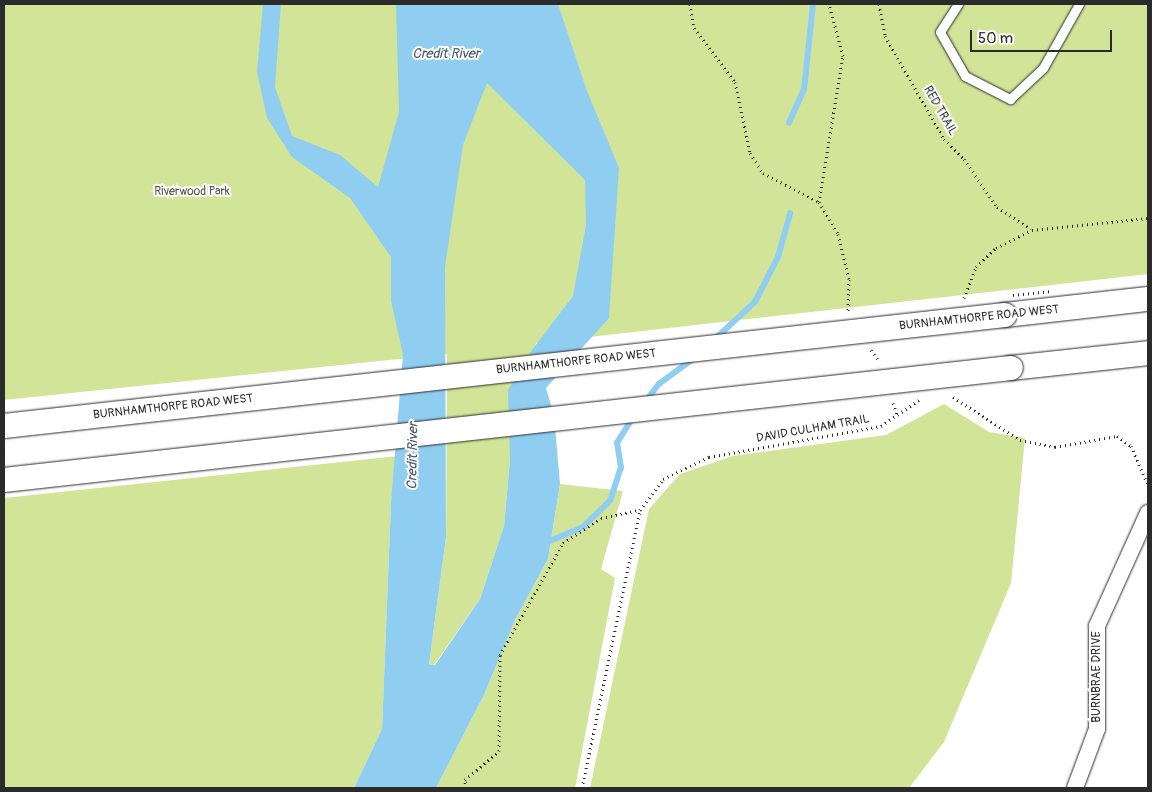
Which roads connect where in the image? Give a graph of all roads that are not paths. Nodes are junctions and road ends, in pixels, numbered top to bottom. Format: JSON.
{"nodes":[{"id":1,"x":958,"y":4,"type":"edge"},
{"id":2,"x":1079,"y":4,"type":"edge"},
{"id":3,"x":1148,"y":299,"type":"edge"},
{"id":4,"x":1148,"y":353,"type":"edge"},
{"id":5,"x":4,"y":426,"type":"edge"},
{"id":6,"x":4,"y":480,"type":"edge"},
{"id":7,"x":1148,"y":513,"type":"edge"},
{"id":8,"x":1076,"y":788,"type":"edge"}],
"edges":[{"from":1,"to":2,"type":"lane"},
{"from":3,"to":5,"type":"main road","name":"BURNHAMTHORPE ROAD WEST","bridge":true},
{"from":4,"to":6,"type":"main road","bridge":true},
{"from":7,"to":8,"type":"street","name":"BURNBRAE DRIVE"}]}
